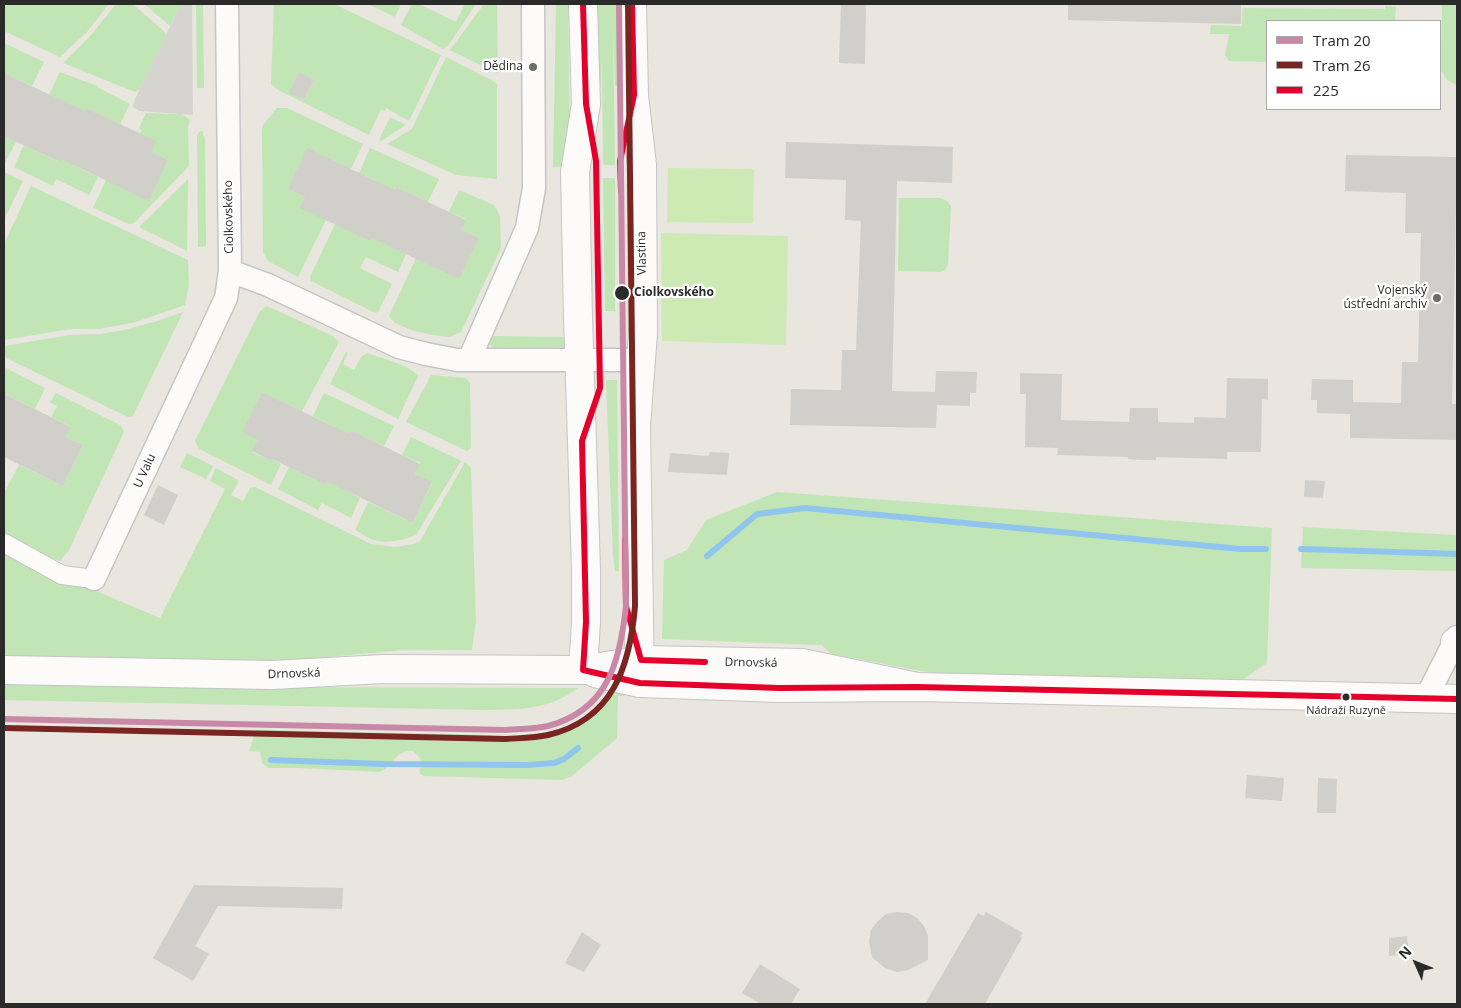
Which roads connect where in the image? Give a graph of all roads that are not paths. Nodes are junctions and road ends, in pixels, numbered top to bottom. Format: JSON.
{"nodes":[{"id":1,"x":227,"y":4,"type":"edge"},
{"id":2,"x":533,"y":4,"type":"edge"},
{"id":3,"x":583,"y":4,"type":"edge"},
{"id":4,"x":632,"y":4,"type":"edge"},
{"id":5,"x":230,"y":271,"type":"junction"},
{"id":6,"x":469,"y":360,"type":"junction"},
{"id":7,"x":579,"y":360,"type":"junction"},
{"id":8,"x":641,"y":360,"type":"junction"},
{"id":9,"x":4,"y":543,"type":"edge"},
{"id":10,"x":94,"y":579,"type":"joint"},
{"id":11,"x":1456,"y":642,"type":"edge"},
{"id":12,"x":4,"y":670,"type":"edge"},
{"id":13,"x":584,"y":670,"type":"junction"},
{"id":14,"x":640,"y":671,"type":"junction"},
{"id":15,"x":1426,"y":698,"type":"junction"},
{"id":16,"x":1457,"y":699,"type":"edge"}],
"edges":[{"from":1,"to":5,"type":"street","name":"Ciolkovského"},
{"from":2,"to":6,"type":"street"},
{"from":3,"to":7,"type":"main road"},
{"from":4,"to":8,"type":"main road","name":"Vlastina"},
{"from":5,"to":6,"type":"street","name":"Ciolkovského"},
{"from":5,"to":10,"type":"street","name":"U Valu"},
{"from":6,"to":7,"type":"street","name":"Ciolkovského"},
{"from":7,"to":8,"type":"street","name":"Ciolkovského"},
{"from":7,"to":13,"type":"main road"},
{"from":8,"to":14,"type":"main road","name":"Vlastina"},
{"from":9,"to":10,"type":"street","name":"U Valu"},
{"from":11,"to":15,"type":"street"},
{"from":12,"to":13,"type":"main road","name":"Drnovská"},
{"from":13,"to":14,"type":"main road","name":"Drnovská"},
{"from":14,"to":15,"type":"main road","name":"Drnovská"},
{"from":15,"to":16,"type":"main road","name":"Drnovská"}]}
